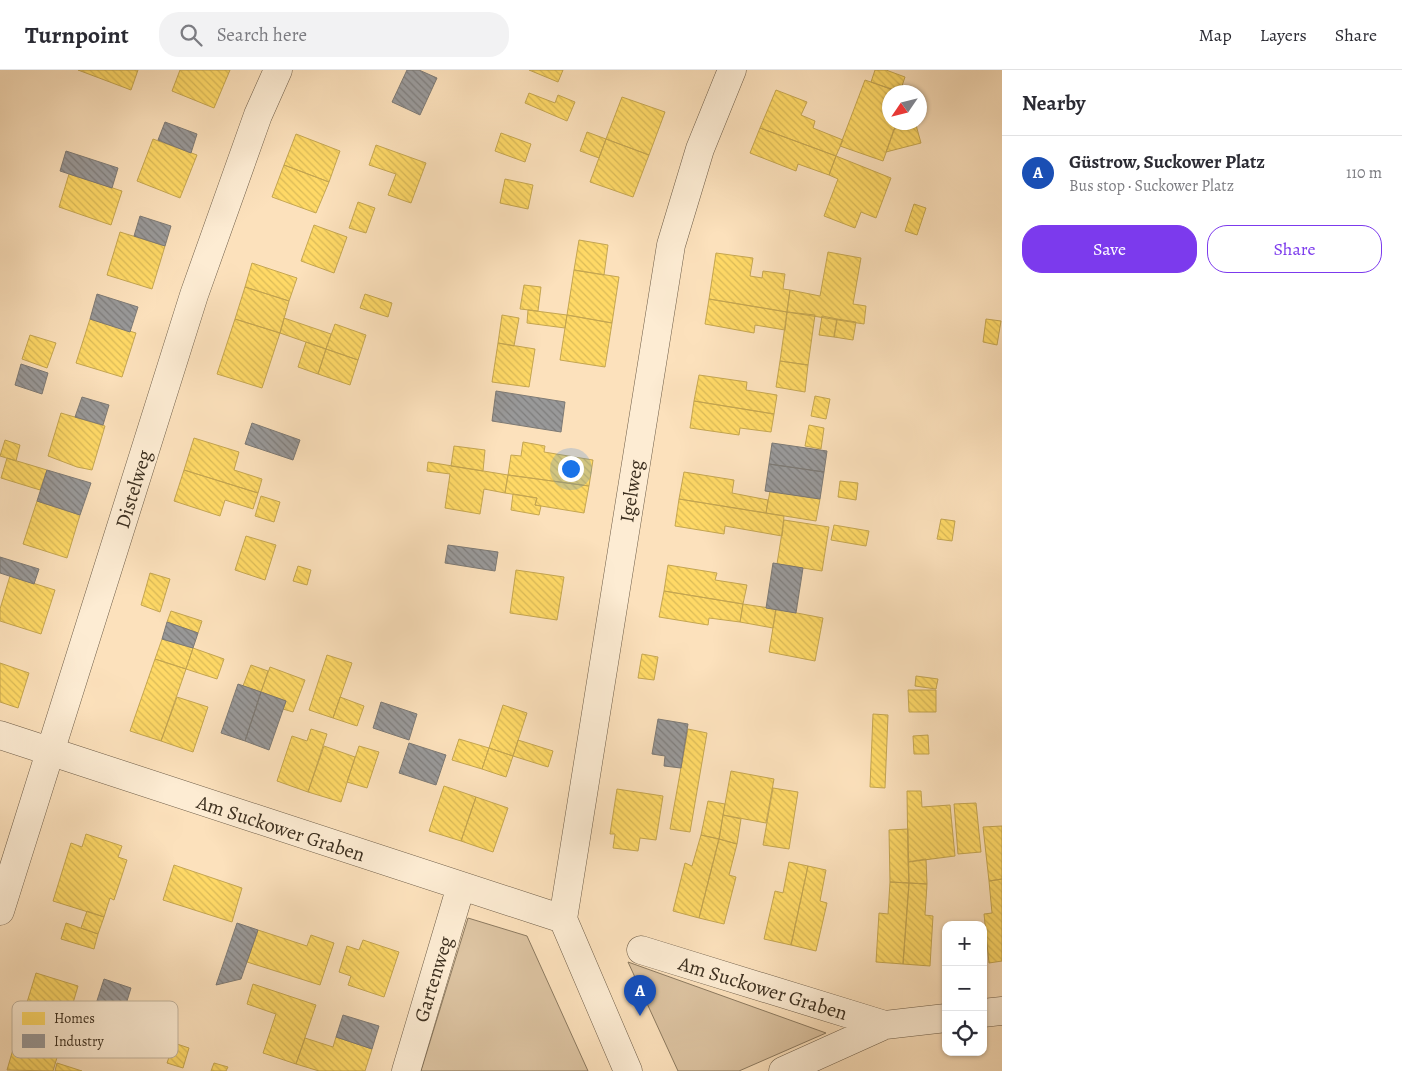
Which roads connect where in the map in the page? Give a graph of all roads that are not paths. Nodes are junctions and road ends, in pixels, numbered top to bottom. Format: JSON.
{"nodes":[{"id":1,"x":278,"y":70,"type":"edge"},
{"id":2,"x":732,"y":70,"type":"edge"},
{"id":3,"x":0,"y":735,"type":"edge"},
{"id":4,"x":50,"y":752,"type":"junction"},
{"id":5,"x":461,"y":886,"type":"junction"},
{"id":6,"x":0,"y":912,"type":"edge"},
{"id":7,"x":563,"y":919,"type":"junction"},
{"id":8,"x":641,"y":950,"type":"dead end"},
{"id":9,"x":1002,"y":1011,"type":"edge"},
{"id":10,"x":987,"y":1013,"type":"edge"},
{"id":11,"x":942,"y":1018,"type":"edge"},
{"id":12,"x":886,"y":1025,"type":"junction"},
{"id":13,"x":406,"y":1071,"type":"edge"},
{"id":14,"x":628,"y":1071,"type":"edge"},
{"id":15,"x":783,"y":1071,"type":"edge"}],
"edges":[{"from":1,"to":4,"type":"street","name":"Distelweg"},
{"from":2,"to":7,"type":"street","name":"Igelweg"},
{"from":3,"to":4,"type":"street","name":"Am Suckower Graben"},
{"from":4,"to":5,"type":"street","name":"Am Suckower Graben"},
{"from":4,"to":6,"type":"street","name":"Distelweg"},
{"from":5,"to":7,"type":"street","name":"Am Suckower Graben"},
{"from":5,"to":13,"type":"street","name":"Gartenweg"},
{"from":7,"to":14,"type":"street"},
{"from":8,"to":12,"type":"street","name":"Am Suckower Graben"},
{"from":9,"to":10,"type":"street"},
{"from":11,"to":12,"type":"street","name":"Am Suckower Graben"},
{"from":12,"to":15,"type":"street","name":"Am Suckower Graben"}]}
